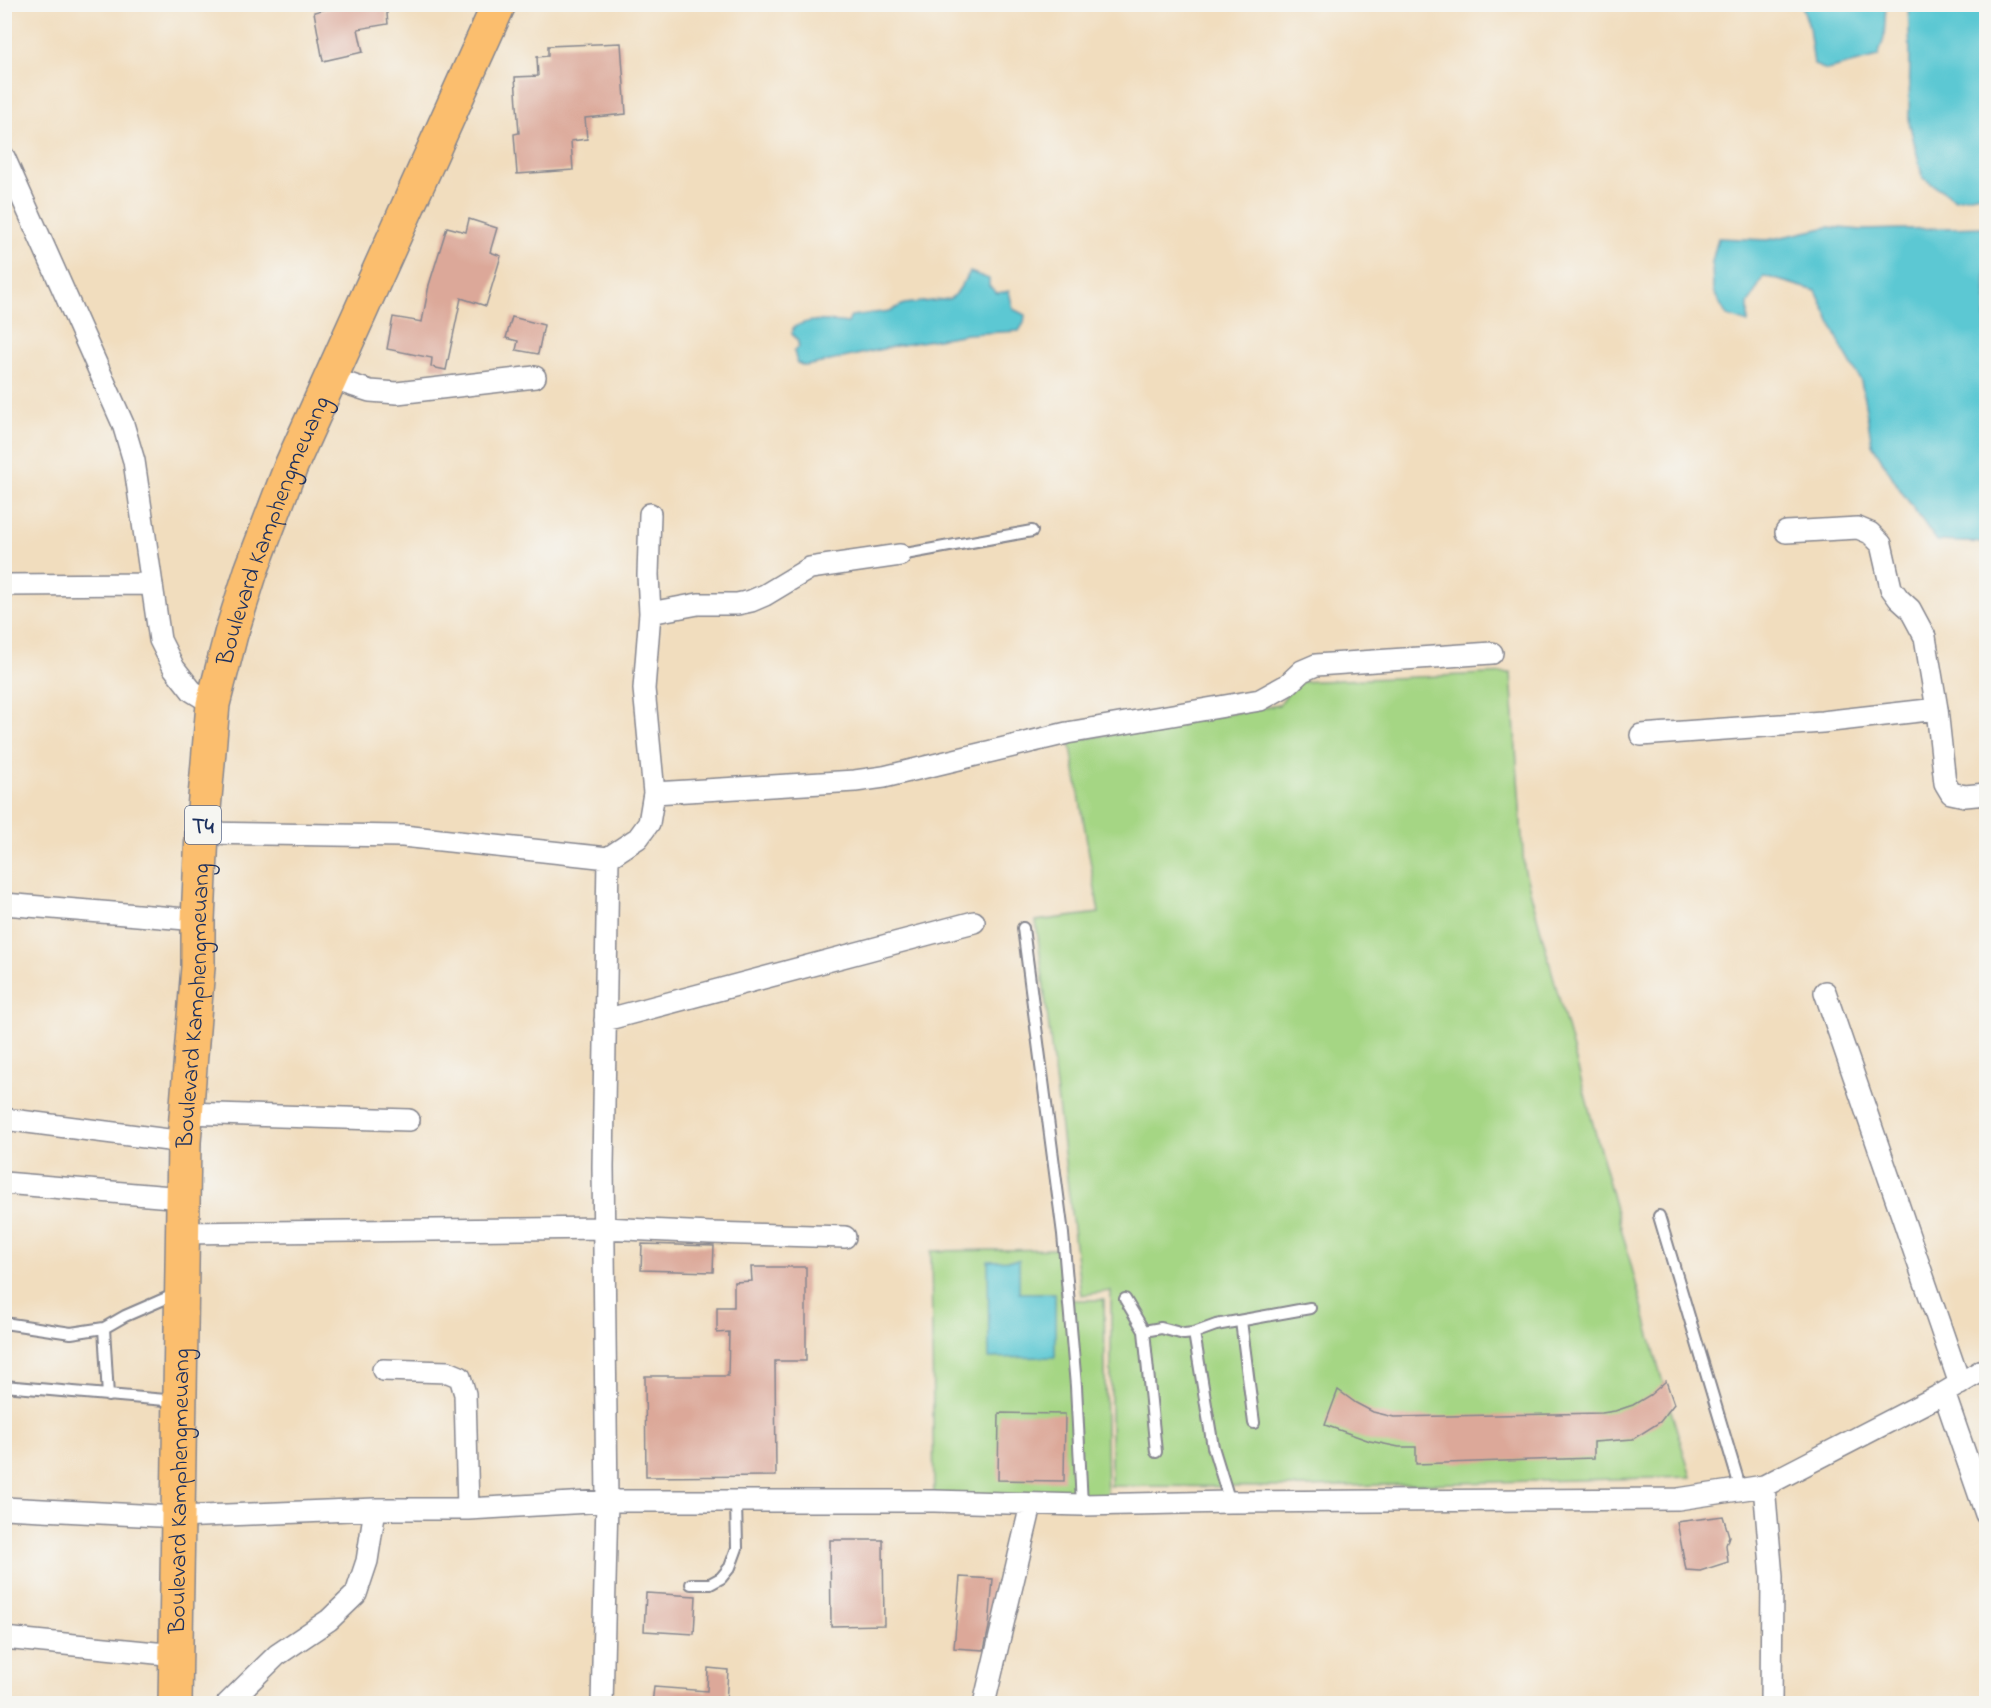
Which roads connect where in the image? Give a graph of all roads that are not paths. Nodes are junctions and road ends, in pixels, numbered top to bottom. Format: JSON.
{"nodes":[{"id":1,"x":499,"y":4,"type":"edge"},
{"id":2,"x":4,"y":157,"type":"edge"},
{"id":3,"x":535,"y":377,"type":"dead end"},
{"id":4,"x":330,"y":378,"type":"junction"},
{"id":5,"x":650,"y":514,"type":"dead end"},
{"id":6,"x":1032,"y":531,"type":"dead end"},
{"id":7,"x":1786,"y":532,"type":"dead end"},
{"id":8,"x":900,"y":555,"type":"joint"},
{"id":9,"x":152,"y":584,"type":"junction"},
{"id":10,"x":4,"y":585,"type":"edge"},
{"id":11,"x":650,"y":614,"type":"junction"},
{"id":12,"x":1492,"y":653,"type":"dead end"},
{"id":13,"x":213,"y":704,"type":"junction"},
{"id":14,"x":1937,"y":709,"type":"junction"},
{"id":15,"x":1641,"y":735,"type":"dead end"},
{"id":16,"x":654,"y":794,"type":"junction"},
{"id":17,"x":1986,"y":794,"type":"edge"},
{"id":18,"x":202,"y":833,"type":"junction"},
{"id":19,"x":608,"y":858,"type":"junction"},
{"id":20,"x":4,"y":904,"type":"edge"},
{"id":21,"x":198,"y":920,"type":"junction"},
{"id":22,"x":974,"y":922,"type":"dead end"},
{"id":23,"x":1023,"y":928,"type":"dead end"},
{"id":24,"x":1825,"y":992,"type":"dead end"},
{"id":25,"x":605,"y":1020,"type":"junction"},
{"id":26,"x":4,"y":1119,"type":"edge"},
{"id":27,"x":409,"y":1120,"type":"dead end"},
{"id":28,"x":185,"y":1127,"type":"junction"},
{"id":29,"x":4,"y":1183,"type":"edge"},
{"id":30,"x":183,"y":1198,"type":"junction"},
{"id":31,"x":1659,"y":1216,"type":"dead end"},
{"id":32,"x":604,"y":1228,"type":"junction"},
{"id":33,"x":183,"y":1233,"type":"junction"},
{"id":34,"x":845,"y":1237,"type":"dead end"},
{"id":35,"x":182,"y":1291,"type":"junction"},
{"id":36,"x":1125,"y":1299,"type":"dead end"},
{"id":37,"x":1310,"y":1308,"type":"dead end"},
{"id":38,"x":1241,"y":1321,"type":"junction"},
{"id":39,"x":4,"y":1323,"type":"edge"},
{"id":40,"x":104,"y":1328,"type":"junction"},
{"id":41,"x":1144,"y":1331,"type":"junction"},
{"id":42,"x":1194,"y":1333,"type":"junction"},
{"id":43,"x":1986,"y":1368,"type":"edge"},
{"id":44,"x":383,"y":1370,"type":"dead end"},
{"id":45,"x":4,"y":1386,"type":"edge"},
{"id":46,"x":1952,"y":1389,"type":"junction"},
{"id":47,"x":108,"y":1396,"type":"junction"},
{"id":48,"x":180,"y":1402,"type":"junction"},
{"id":49,"x":1254,"y":1424,"type":"dead end"},
{"id":50,"x":1156,"y":1452,"type":"dead end"},
{"id":51,"x":1764,"y":1486,"type":"junction"},
{"id":52,"x":1741,"y":1490,"type":"junction"},
{"id":53,"x":607,"y":1501,"type":"junction"},
{"id":54,"x":736,"y":1501,"type":"junction"},
{"id":55,"x":1230,"y":1502,"type":"junction"},
{"id":56,"x":1031,"y":1505,"type":"junction"},
{"id":57,"x":1082,"y":1505,"type":"junction"},
{"id":58,"x":4,"y":1508,"type":"edge"},
{"id":59,"x":375,"y":1509,"type":"junction"},
{"id":60,"x":468,"y":1509,"type":"junction"},
{"id":61,"x":1986,"y":1514,"type":"edge"},
{"id":62,"x":178,"y":1517,"type":"junction"},
{"id":63,"x":691,"y":1584,"type":"dead end"},
{"id":64,"x":4,"y":1638,"type":"edge"},
{"id":65,"x":176,"y":1655,"type":"junction"},
{"id":66,"x":175,"y":1704,"type":"edge"},
{"id":67,"x":227,"y":1704,"type":"edge"},
{"id":68,"x":602,"y":1704,"type":"edge"},
{"id":69,"x":984,"y":1704,"type":"edge"},
{"id":70,"x":1771,"y":1704,"type":"edge"}],
"edges":[{"from":1,"to":4,"type":"main road","name":"Boulevard Kamphengmeuang","number":"T4"},
{"from":2,"to":9,"type":"street"},
{"from":3,"to":4,"type":"street"},
{"from":4,"to":13,"type":"main road","name":"Boulevard Kamphengmeuang","number":"T4"},
{"from":5,"to":11,"type":"street"},
{"from":6,"to":8,"type":"lane"},
{"from":7,"to":14,"type":"street"},
{"from":8,"to":11,"type":"street"},
{"from":9,"to":10,"type":"street"},
{"from":9,"to":13,"type":"street"},
{"from":11,"to":16,"type":"street"},
{"from":12,"to":16,"type":"street"},
{"from":13,"to":18,"type":"main road","name":"Boulevard Kamphengmeuang","number":"T4"},
{"from":14,"to":15,"type":"street"},
{"from":14,"to":17,"type":"street"},
{"from":16,"to":19,"type":"street"},
{"from":18,"to":19,"type":"street"},
{"from":18,"to":21,"type":"main road","name":"Boulevard Kamphengmeuang","number":"T4"},
{"from":19,"to":25,"type":"street"},
{"from":20,"to":21,"type":"street"},
{"from":21,"to":28,"type":"main road","name":"Boulevard Kamphengmeuang","number":"T4"},
{"from":22,"to":25,"type":"street"},
{"from":23,"to":57,"type":"lane"},
{"from":24,"to":46,"type":"street"},
{"from":25,"to":32,"type":"street"},
{"from":26,"to":28,"type":"street"},
{"from":27,"to":28,"type":"street"},
{"from":28,"to":30,"type":"main road","name":"Boulevard Kamphengmeuang","number":"T4"},
{"from":29,"to":30,"type":"street"},
{"from":30,"to":33,"type":"main road","name":"Boulevard Kamphengmeuang","number":"T4"},
{"from":31,"to":52,"type":"lane"},
{"from":32,"to":33,"type":"street"},
{"from":32,"to":34,"type":"street"},
{"from":32,"to":53,"type":"street"},
{"from":33,"to":35,"type":"main road","name":"Boulevard Kamphengmeuang","number":"T4"},
{"from":35,"to":40,"type":"lane"},
{"from":35,"to":48,"type":"main road","name":"Boulevard Kamphengmeuang","number":"T4"},
{"from":36,"to":41,"type":"lane"},
{"from":37,"to":38,"type":"lane"},
{"from":38,"to":42,"type":"lane"},
{"from":38,"to":49,"type":"lane"},
{"from":39,"to":40,"type":"lane"},
{"from":40,"to":47,"type":"lane"},
{"from":41,"to":42,"type":"lane"},
{"from":41,"to":50,"type":"lane"},
{"from":42,"to":55,"type":"lane"},
{"from":43,"to":46,"type":"street"},
{"from":44,"to":60,"type":"street"},
{"from":45,"to":47,"type":"lane"},
{"from":46,"to":51,"type":"street"},
{"from":46,"to":61,"type":"street"},
{"from":47,"to":48,"type":"lane"},
{"from":48,"to":62,"type":"main road","name":"Boulevard Kamphengmeuang","number":"T4"},
{"from":51,"to":52,"type":"street"},
{"from":51,"to":70,"type":"street"},
{"from":52,"to":55,"type":"street"},
{"from":53,"to":54,"type":"street"},
{"from":53,"to":60,"type":"street"},
{"from":53,"to":68,"type":"street"},
{"from":54,"to":56,"type":"street"},
{"from":54,"to":63,"type":"lane"},
{"from":55,"to":57,"type":"street"},
{"from":56,"to":57,"type":"street"},
{"from":56,"to":69,"type":"street"},
{"from":58,"to":62,"type":"street"},
{"from":59,"to":60,"type":"street"},
{"from":59,"to":62,"type":"street"},
{"from":59,"to":67,"type":"street"},
{"from":62,"to":65,"type":"main road","name":"Boulevard Kamphengmeuang","number":"T4"},
{"from":64,"to":65,"type":"street"},
{"from":65,"to":66,"type":"main road","name":"Boulevard Kamphengmeuang","number":"T4"}]}
